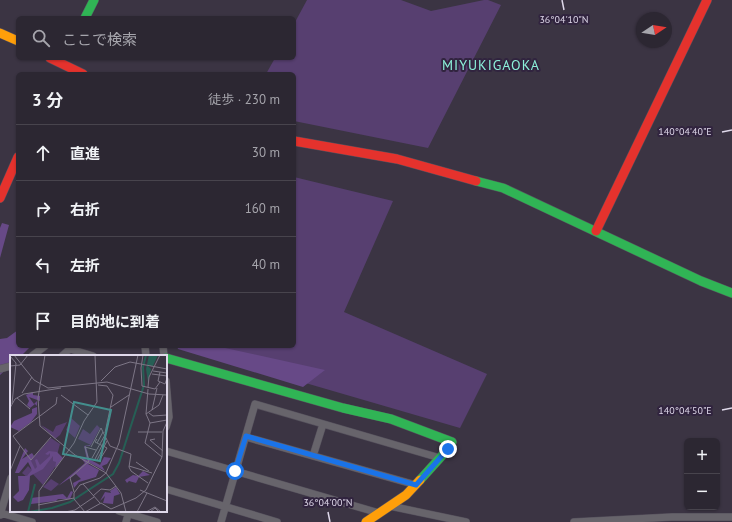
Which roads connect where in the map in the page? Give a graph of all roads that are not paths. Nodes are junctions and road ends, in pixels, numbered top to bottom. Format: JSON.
{"nodes":[{"id":1,"x":94,"y":0,"type":"edge"},
{"id":2,"x":707,"y":0,"type":"edge"},
{"id":3,"x":87,"y":16,"type":"edge"},
{"id":4,"x":0,"y":32,"type":"edge"},
{"id":5,"x":16,"y":41,"type":"edge"},
{"id":6,"x":64,"y":61,"type":"edge"},
{"id":7,"x":59,"y":72,"type":"edge"},
{"id":8,"x":79,"y":72,"type":"edge"},
{"id":9,"x":296,"y":141,"type":"edge"},
{"id":10,"x":16,"y":162,"type":"edge"},
{"id":11,"x":0,"y":198,"type":"edge"},
{"id":12,"x":596,"y":231,"type":"junction"},
{"id":13,"x":732,"y":292,"type":"edge"},
{"id":14,"x":42,"y":348,"type":"edge"},
{"id":15,"x":72,"y":348,"type":"edge"},
{"id":16,"x":33,"y":355,"type":"edge"},
{"id":17,"x":63,"y":355,"type":"edge"},
{"id":18,"x":90,"y":355,"type":"edge"},
{"id":19,"x":167,"y":358,"type":"edge"},
{"id":20,"x":10,"y":366,"type":"edge"},
{"id":21,"x":0,"y":369,"type":"edge"},
{"id":22,"x":167,"y":393,"type":"edge"},
{"id":23,"x":167,"y":423,"type":"edge"},
{"id":24,"x":323,"y":424,"type":"junction"},
{"id":25,"x":246,"y":436,"type":"junction"},
{"id":26,"x":167,"y":451,"type":"edge"},
{"id":27,"x":313,"y":456,"type":"junction"},
{"id":28,"x":440,"y":458,"type":"junction"},
{"id":29,"x":235,"y":471,"type":"junction"},
{"id":30,"x":10,"y":482,"type":"edge"},
{"id":31,"x":416,"y":485,"type":"junction"},
{"id":32,"x":167,"y":489,"type":"edge"},
{"id":33,"x":390,"y":506,"type":"junction"},
{"id":34,"x":225,"y":507,"type":"junction"},
{"id":35,"x":129,"y":512,"type":"edge"},
{"id":36,"x":379,"y":513,"type":"junction"},
{"id":37,"x":0,"y":514,"type":"edge"},
{"id":38,"x":732,"y":517,"type":"edge"},
{"id":39,"x":32,"y":522,"type":"edge"},
{"id":40,"x":126,"y":522,"type":"edge"},
{"id":41,"x":156,"y":522,"type":"edge"},
{"id":42,"x":220,"y":522,"type":"edge"},
{"id":43,"x":277,"y":522,"type":"edge"},
{"id":44,"x":366,"y":522,"type":"edge"},
{"id":45,"x":466,"y":522,"type":"edge"},
{"id":46,"x":574,"y":522,"type":"edge"}],
"edges":[{"from":1,"to":3,"type":"street"},
{"from":2,"to":12,"type":"street"},
{"from":4,"to":5,"type":"street"},
{"from":6,"to":7,"type":"street"},
{"from":6,"to":8,"type":"street"},
{"from":9,"to":12,"type":"street"},
{"from":10,"to":11,"type":"street"},
{"from":12,"to":13,"type":"street"},
{"from":14,"to":16,"type":"street"},
{"from":15,"to":17,"type":"street"},
{"from":15,"to":18,"type":"street"},
{"from":19,"to":28,"type":"street"},
{"from":20,"to":21,"type":"street"},
{"from":22,"to":23,"type":"street"},
{"from":24,"to":25,"type":"street"},
{"from":24,"to":27,"type":"street"},
{"from":24,"to":28,"type":"street"},
{"from":25,"to":27,"type":"street"},
{"from":25,"to":29,"type":"street"},
{"from":26,"to":29,"type":"street"},
{"from":27,"to":31,"type":"street"},
{"from":28,"to":31,"type":"street"},
{"from":29,"to":34,"type":"street"},
{"from":29,"to":36,"type":"street"},
{"from":30,"to":37,"type":"street"},
{"from":31,"to":33,"type":"street"},
{"from":32,"to":34,"type":"street"},
{"from":33,"to":36,"type":"street"},
{"from":33,"to":45,"type":"street"},
{"from":34,"to":42,"type":"street"},
{"from":34,"to":43,"type":"street"},
{"from":35,"to":40,"type":"street"},
{"from":35,"to":41,"type":"street"},
{"from":36,"to":44,"type":"street"},
{"from":37,"to":39,"type":"street"},
{"from":38,"to":46,"type":"street"}]}
